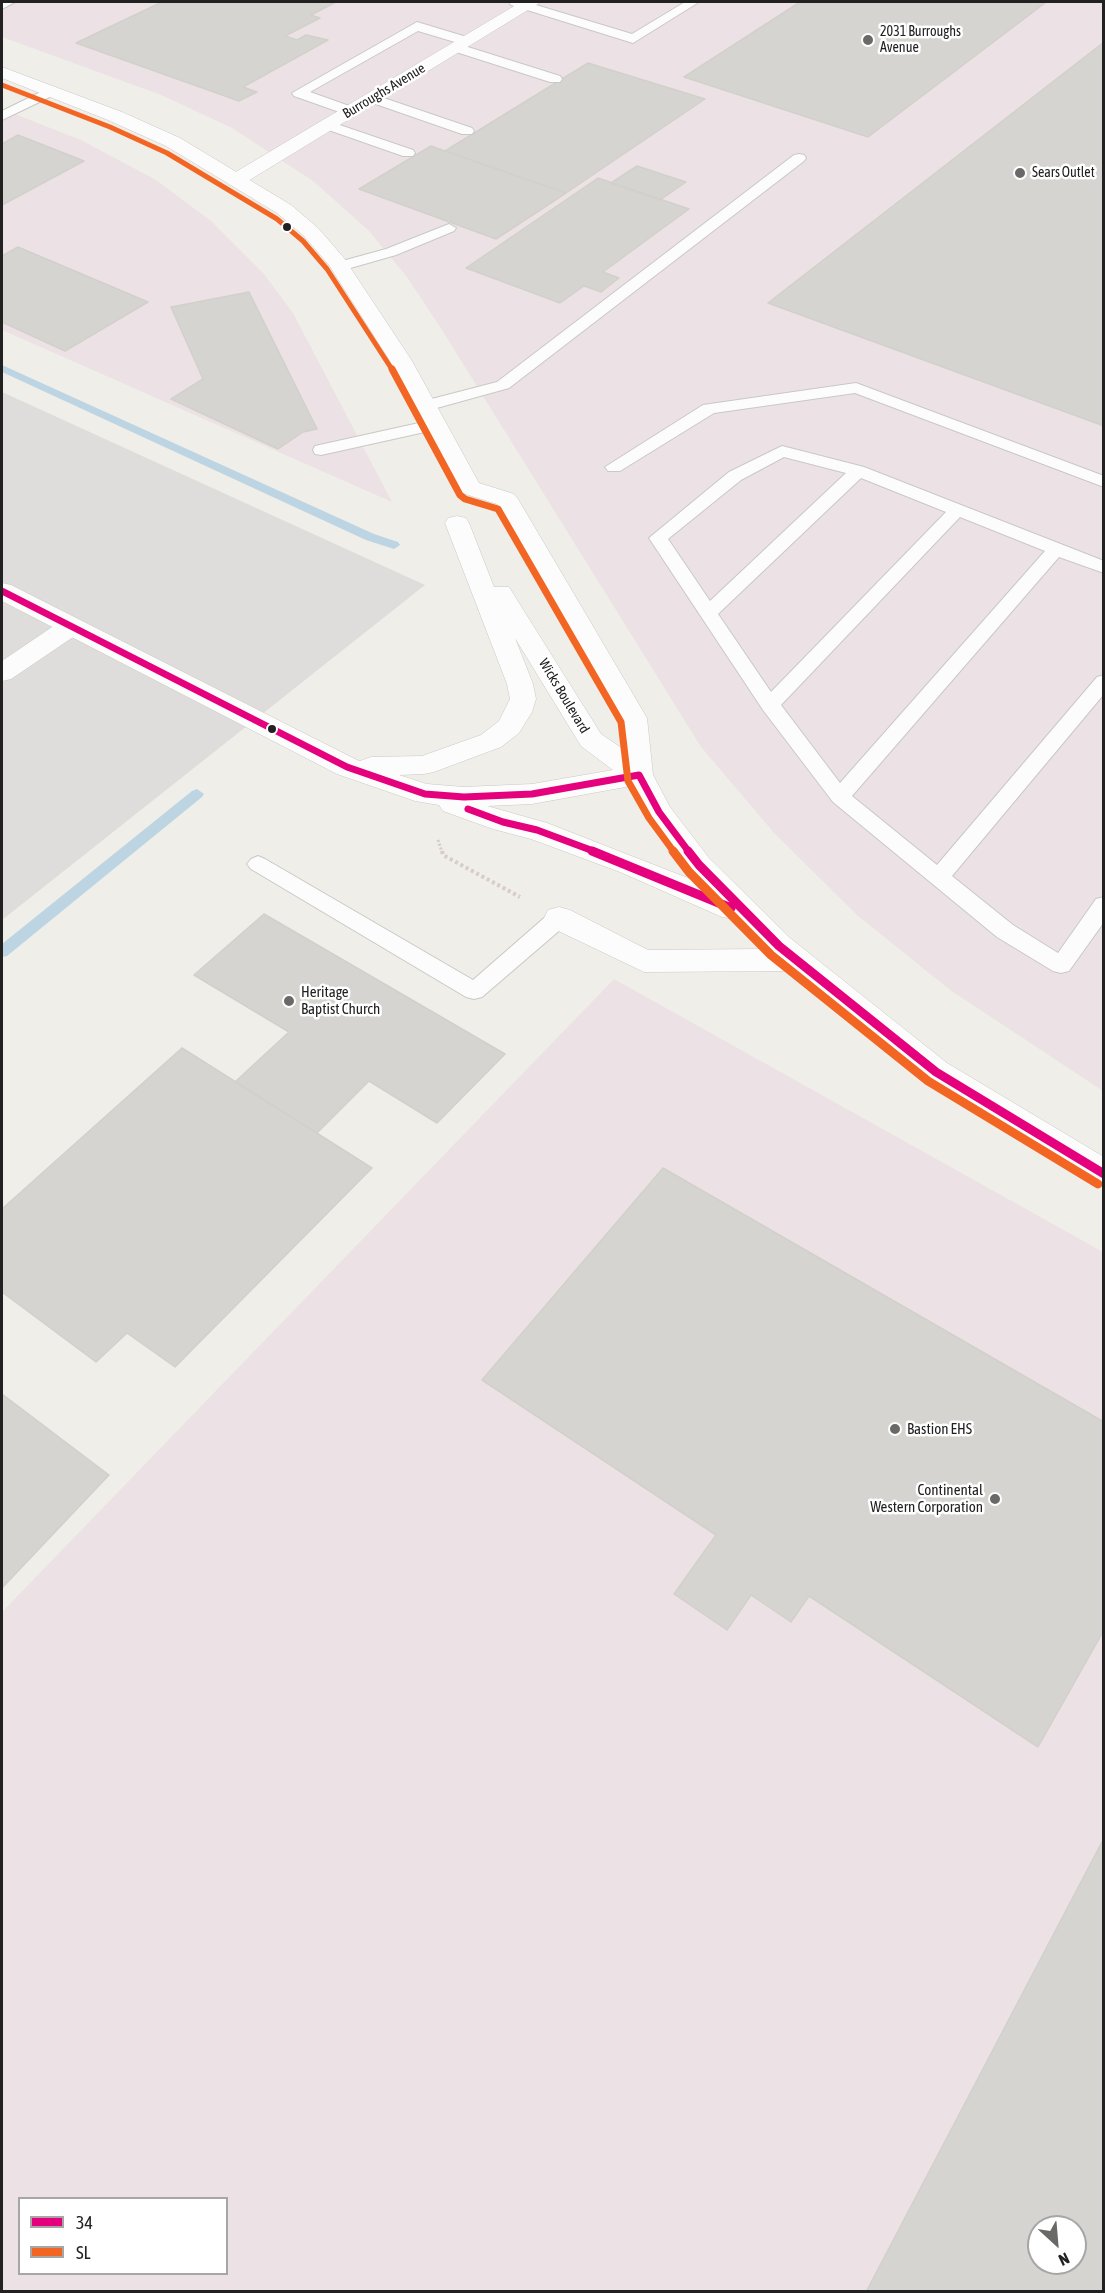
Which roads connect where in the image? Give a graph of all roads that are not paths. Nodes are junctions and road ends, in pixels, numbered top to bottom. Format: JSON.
{"nodes":[{"id":1,"x":9,"y":2,"type":"edge"},
{"id":2,"x":693,"y":2,"type":"edge"},
{"id":3,"x":524,"y":3,"type":"edge"},
{"id":4,"x":2,"y":5,"type":"edge"},
{"id":5,"x":460,"y":44,"type":"junction"},
{"id":6,"x":2,"y":72,"type":"edge"},
{"id":7,"x":555,"y":79,"type":"dead end"},
{"id":8,"x":51,"y":91,"type":"junction"},
{"id":9,"x":372,"y":98,"type":"junction"},
{"id":10,"x":350,"y":111,"type":"junction"},
{"id":11,"x":2,"y":116,"type":"edge"},
{"id":12,"x":328,"y":125,"type":"junction"},
{"id":13,"x":467,"y":131,"type":"dead end"},
{"id":14,"x":408,"y":153,"type":"dead end"},
{"id":15,"x":799,"y":158,"type":"dead end"},
{"id":16,"x":236,"y":180,"type":"junction"},
{"id":17,"x":449,"y":228,"type":"dead end"},
{"id":18,"x":340,"y":266,"type":"junction"},
{"id":19,"x":431,"y":415,"type":"junction"},
{"id":20,"x":321,"y":450,"type":"dead end"},
{"id":21,"x":614,"y":467,"type":"dead end"},
{"id":22,"x":858,"y":471,"type":"junction"},
{"id":23,"x":1104,"y":482,"type":"edge"},
{"id":24,"x":470,"y":488,"type":"junction"},
{"id":25,"x":957,"y":510,"type":"junction"},
{"id":26,"x":458,"y":523,"type":"junction"},
{"id":27,"x":1056,"y":549,"type":"junction"},
{"id":28,"x":1104,"y":567,"type":"edge"},
{"id":29,"x":2,"y":591,"type":"edge"},
{"id":30,"x":707,"y":614,"type":"junction"},
{"id":31,"x":70,"y":627,"type":"junction"},
{"id":32,"x":2,"y":673,"type":"edge"},
{"id":33,"x":1104,"y":681,"type":"edge"},
{"id":34,"x":770,"y":705,"type":"junction"},
{"id":35,"x":347,"y":767,"type":"junction"},
{"id":36,"x":639,"y":775,"type":"junction"},
{"id":37,"x":425,"y":794,"type":"junction"},
{"id":38,"x":840,"y":796,"type":"junction"},
{"id":39,"x":258,"y":864,"type":"dead end"},
{"id":40,"x":939,"y":877,"type":"junction"},
{"id":41,"x":1104,"y":905,"type":"edge"},
{"id":42,"x":746,"y":914,"type":"junction"},
{"id":43,"x":559,"y":918,"type":"joint"},
{"id":44,"x":797,"y":960,"type":"junction"},
{"id":45,"x":1104,"y":1174,"type":"edge"}],
"edges":[{"from":1,"to":4,"type":"lane"},
{"from":2,"to":3,"type":"lane"},
{"from":3,"to":5,"type":"street","name":"Burroughs Avenue"},
{"from":5,"to":7,"type":"lane"},
{"from":5,"to":9,"type":"street","name":"Burroughs Avenue"},
{"from":5,"to":10,"type":"lane"},
{"from":6,"to":8,"type":"street"},
{"from":8,"to":11,"type":"lane"},
{"from":8,"to":16,"type":"street"},
{"from":9,"to":10,"type":"street","name":"Burroughs Avenue"},
{"from":9,"to":13,"type":"lane"},
{"from":10,"to":12,"type":"street","name":"Burroughs Avenue"},
{"from":12,"to":14,"type":"lane"},
{"from":12,"to":16,"type":"street","name":"Burroughs Avenue"},
{"from":15,"to":19,"type":"lane"},
{"from":16,"to":18,"type":"street"},
{"from":17,"to":18,"type":"lane"},
{"from":18,"to":19,"type":"street"},
{"from":19,"to":20,"type":"lane"},
{"from":19,"to":24,"type":"street"},
{"from":21,"to":23,"type":"lane"},
{"from":22,"to":25,"type":"lane"},
{"from":22,"to":30,"type":"lane"},
{"from":22,"to":30,"type":"lane"},
{"from":24,"to":26,"type":"street"},
{"from":24,"to":36,"type":"street"},
{"from":25,"to":27,"type":"lane"},
{"from":25,"to":34,"type":"lane"},
{"from":26,"to":35,"type":"street"},
{"from":26,"to":36,"type":"street","name":"Wicks Boulevard"},
{"from":27,"to":28,"type":"lane"},
{"from":27,"to":38,"type":"lane"},
{"from":29,"to":31,"type":"street"},
{"from":30,"to":34,"type":"lane"},
{"from":31,"to":32,"type":"street"},
{"from":31,"to":35,"type":"street"},
{"from":33,"to":40,"type":"lane"},
{"from":34,"to":38,"type":"lane"},
{"from":35,"to":37,"type":"street"},
{"from":36,"to":37,"type":"street"},
{"from":36,"to":42,"type":"street"},
{"from":37,"to":42,"type":"street"},
{"from":38,"to":40,"type":"lane"},
{"from":39,"to":43,"type":"lane"},
{"from":40,"to":41,"type":"lane"},
{"from":42,"to":44,"type":"street"},
{"from":43,"to":44,"type":"street"},
{"from":44,"to":45,"type":"street"}]}
